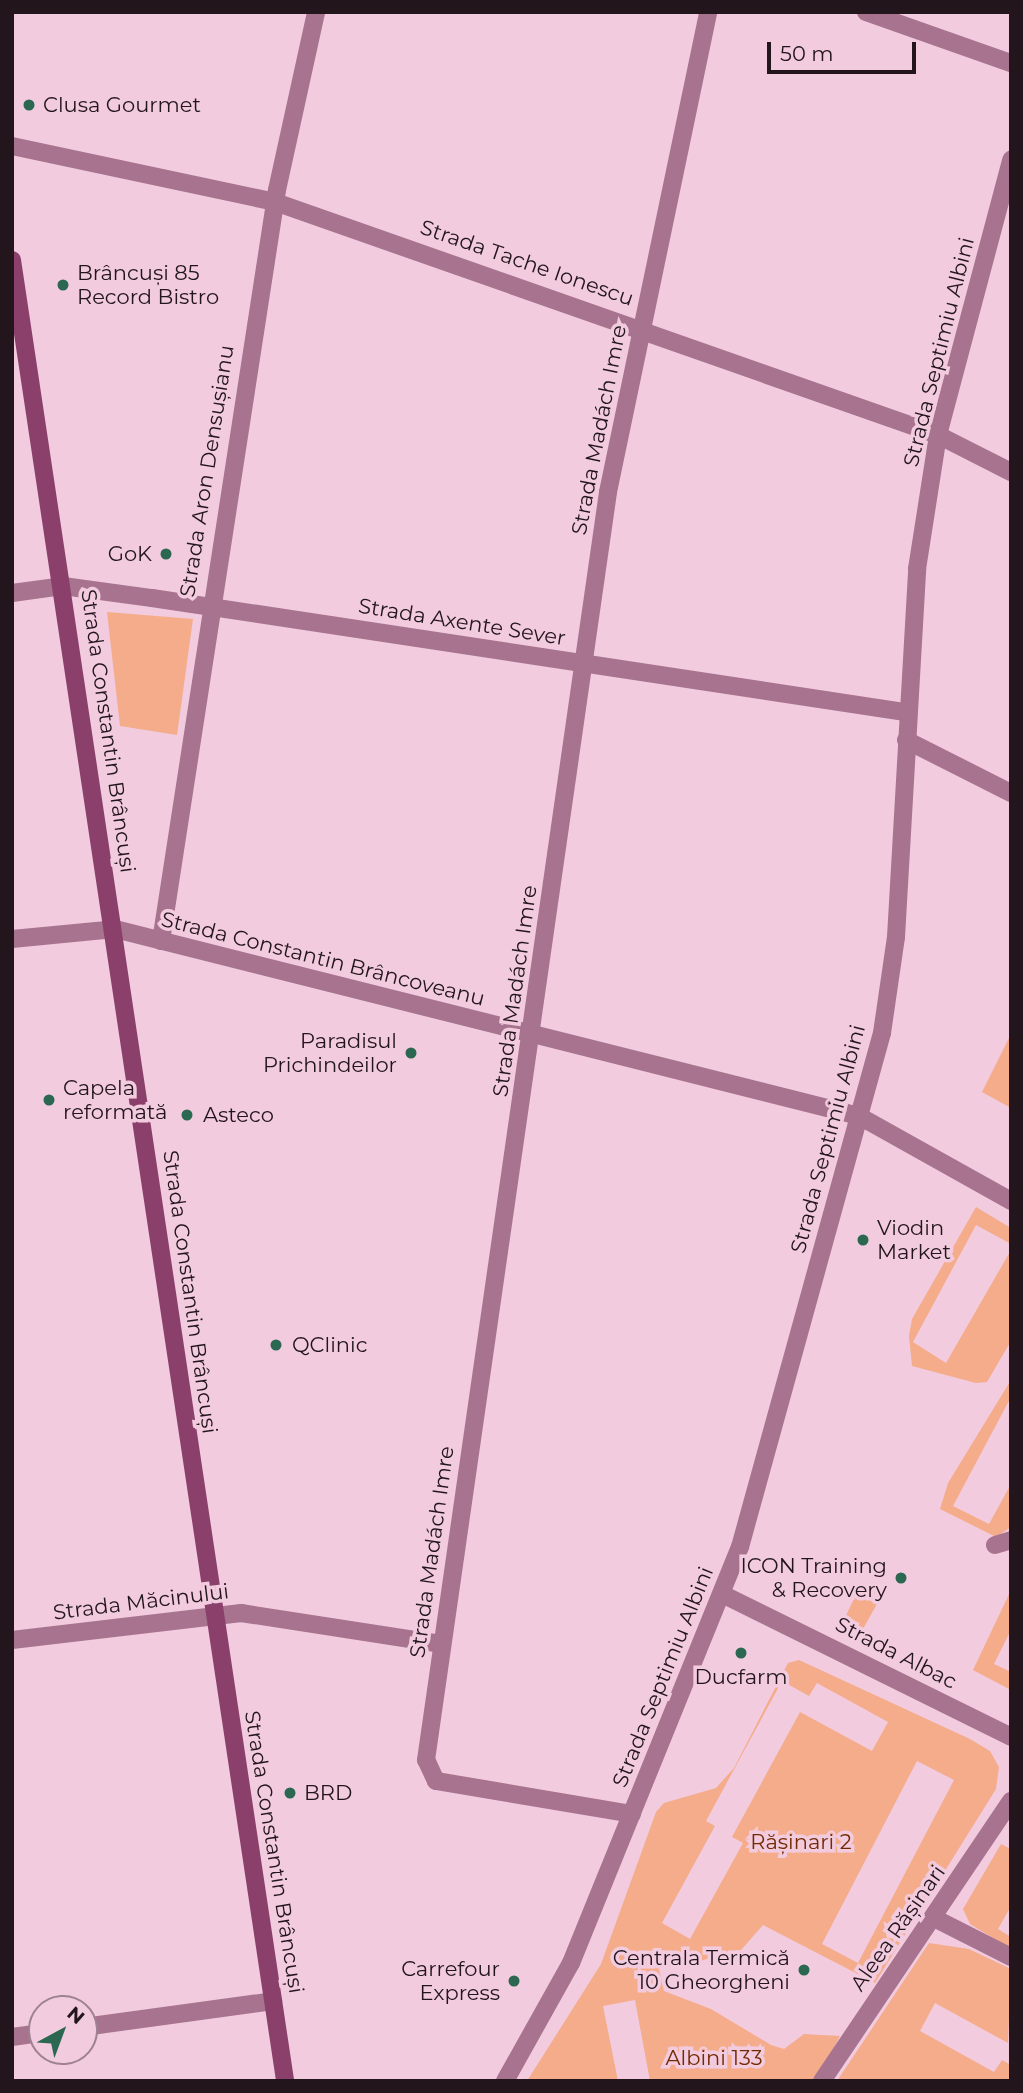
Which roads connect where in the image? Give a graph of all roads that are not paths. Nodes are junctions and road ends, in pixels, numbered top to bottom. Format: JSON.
{"nodes":[{"id":1,"x":316,"y":12,"type":"edge"},
{"id":2,"x":708,"y":12,"type":"edge"},
{"id":3,"x":866,"y":12,"type":"edge"},
{"id":4,"x":1011,"y":63,"type":"edge"},
{"id":5,"x":12,"y":146,"type":"edge"},
{"id":6,"x":1011,"y":160,"type":"edge"},
{"id":7,"x":275,"y":201,"type":"junction"},
{"id":8,"x":12,"y":260,"type":"edge"},
{"id":9,"x":641,"y":328,"type":"junction"},
{"id":10,"x":938,"y":435,"type":"junction"},
{"id":11,"x":1011,"y":472,"type":"edge"},
{"id":12,"x":64,"y":586,"type":"junction"},
{"id":13,"x":12,"y":593,"type":"edge"},
{"id":14,"x":208,"y":606,"type":"junction"},
{"id":15,"x":584,"y":664,"type":"junction"},
{"id":16,"x":905,"y":712,"type":"junction"},
{"id":17,"x":906,"y":740,"type":"junction"},
{"id":18,"x":1011,"y":793,"type":"edge"},
{"id":19,"x":115,"y":929,"type":"junction"},
{"id":20,"x":12,"y":939,"type":"edge"},
{"id":21,"x":161,"y":941,"type":"junction"},
{"id":22,"x":533,"y":1036,"type":"junction"},
{"id":23,"x":859,"y":1116,"type":"junction"},
{"id":24,"x":1011,"y":1201,"type":"edge"},
{"id":25,"x":722,"y":1594,"type":"junction"},
{"id":26,"x":215,"y":1614,"type":"junction"},
{"id":27,"x":12,"y":1640,"type":"edge"},
{"id":28,"x":441,"y":1644,"type":"junction"},
{"id":29,"x":1011,"y":1737,"type":"edge"},
{"id":30,"x":1011,"y":1801,"type":"edge"},
{"id":31,"x":632,"y":1814,"type":"junction"},
{"id":32,"x":936,"y":1919,"type":"junction"},
{"id":33,"x":1011,"y":1956,"type":"edge"},
{"id":34,"x":274,"y":2001,"type":"junction"},
{"id":35,"x":98,"y":2025,"type":"edge"},
{"id":36,"x":285,"y":2081,"type":"edge"},
{"id":37,"x":505,"y":2081,"type":"edge"},
{"id":38,"x":822,"y":2081,"type":"edge"}],
"edges":[{"from":1,"to":7,"type":"street","name":"Strada Aron Densușianu"},
{"from":2,"to":9,"type":"street","name":"Strada Madách Imre"},
{"from":3,"to":4,"type":"street"},
{"from":5,"to":7,"type":"street","name":"Strada Tache Ionescu"},
{"from":6,"to":10,"type":"street","name":"Strada Septimiu Albini"},
{"from":7,"to":9,"type":"street","name":"Strada Tache Ionescu"},
{"from":7,"to":14,"type":"street","name":"Strada Aron Densușianu"},
{"from":8,"to":12,"type":"main road","name":"Strada Constantin Brâncuși"},
{"from":9,"to":10,"type":"street","name":"Strada Tache Ionescu"},
{"from":9,"to":15,"type":"street","name":"Strada Madách Imre"},
{"from":10,"to":11,"type":"street","name":"Strada Tache Ionescu"},
{"from":10,"to":16,"type":"street","name":"Strada Septimiu Albini"},
{"from":12,"to":13,"type":"street","name":"Strada Axente Sever"},
{"from":12,"to":14,"type":"street","name":"Strada Axente Sever"},
{"from":12,"to":19,"type":"main road","name":"Strada Constantin Brâncuși"},
{"from":14,"to":15,"type":"street","name":"Strada Axente Sever"},
{"from":14,"to":21,"type":"street","name":"Strada Aron Densușianu"},
{"from":15,"to":16,"type":"street","name":"Strada Axente Sever"},
{"from":15,"to":22,"type":"street","name":"Strada Madách Imre"},
{"from":16,"to":17,"type":"street","name":"Strada Septimiu Albini"},
{"from":17,"to":18,"type":"street"},
{"from":17,"to":23,"type":"street","name":"Strada Septimiu Albini"},
{"from":19,"to":20,"type":"street","name":"Strada Constantin Brâncoveanu"},
{"from":19,"to":21,"type":"street","name":"Strada Constantin Brâncoveanu"},
{"from":19,"to":26,"type":"main road","name":"Strada Constantin Brâncuși"},
{"from":21,"to":22,"type":"street","name":"Strada Constantin Brâncoveanu"},
{"from":22,"to":23,"type":"street","name":"Strada Constantin Brâncoveanu"},
{"from":22,"to":28,"type":"street","name":"Strada Madách Imre"},
{"from":23,"to":24,"type":"street","name":"Strada Constantin Brâncoveanu"},
{"from":23,"to":25,"type":"street","name":"Strada Septimiu Albini"},
{"from":25,"to":29,"type":"street","name":"Strada Albac"},
{"from":25,"to":31,"type":"street","name":"Strada Septimiu Albini"},
{"from":26,"to":27,"type":"street","name":"Strada Măcinului"},
{"from":26,"to":28,"type":"street","name":"Strada Măcinului"},
{"from":26,"to":34,"type":"main road","name":"Strada Constantin Brâncuși"},
{"from":28,"to":31,"type":"street","name":"Strada Madách Imre"},
{"from":30,"to":32,"type":"street","name":"Aleea Rășinari"},
{"from":31,"to":37,"type":"street","name":"Strada Septimiu Albini"},
{"from":32,"to":33,"type":"street"},
{"from":32,"to":38,"type":"street","name":"Aleea Rășinari"},
{"from":34,"to":35,"type":"street"},
{"from":34,"to":36,"type":"main road","name":"Strada Constantin Brâncuși"}]}
